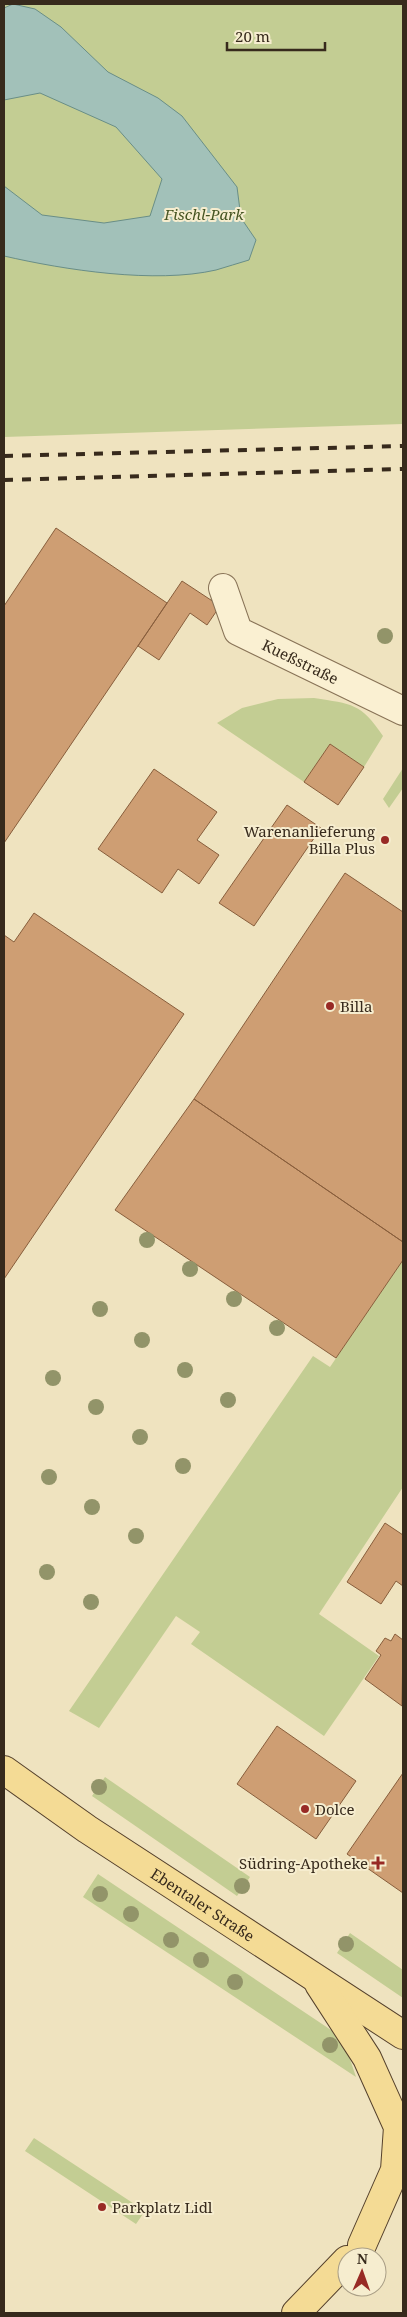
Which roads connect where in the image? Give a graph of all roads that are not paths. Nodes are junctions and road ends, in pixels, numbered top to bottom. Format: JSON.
{"nodes":[{"id":1,"x":223,"y":588,"type":"dead end"},
{"id":2,"x":403,"y":711,"type":"edge"},
{"id":3,"x":4,"y":1770,"type":"edge"},
{"id":4,"x":312,"y":1974,"type":"junction"},
{"id":5,"x":403,"y":2035,"type":"edge"},
{"id":6,"x":403,"y":2201,"type":"edge"},
{"id":7,"x":356,"y":2247,"type":"edge"},
{"id":8,"x":360,"y":2247,"type":"edge"},
{"id":9,"x":337,"y":2271,"type":"edge"},
{"id":10,"x":296,"y":2313,"type":"edge"}],
"edges":[{"from":1,"to":2,"type":"street","name":"Kueßstraße"},
{"from":3,"to":4,"type":"main road","name":"Ebentaler Straße"},
{"from":4,"to":5,"type":"main road","name":"Ebentaler Straße"},
{"from":4,"to":7,"type":"main road"},
{"from":6,"to":8,"type":"main road"},
{"from":9,"to":10,"type":"main road"}]}
